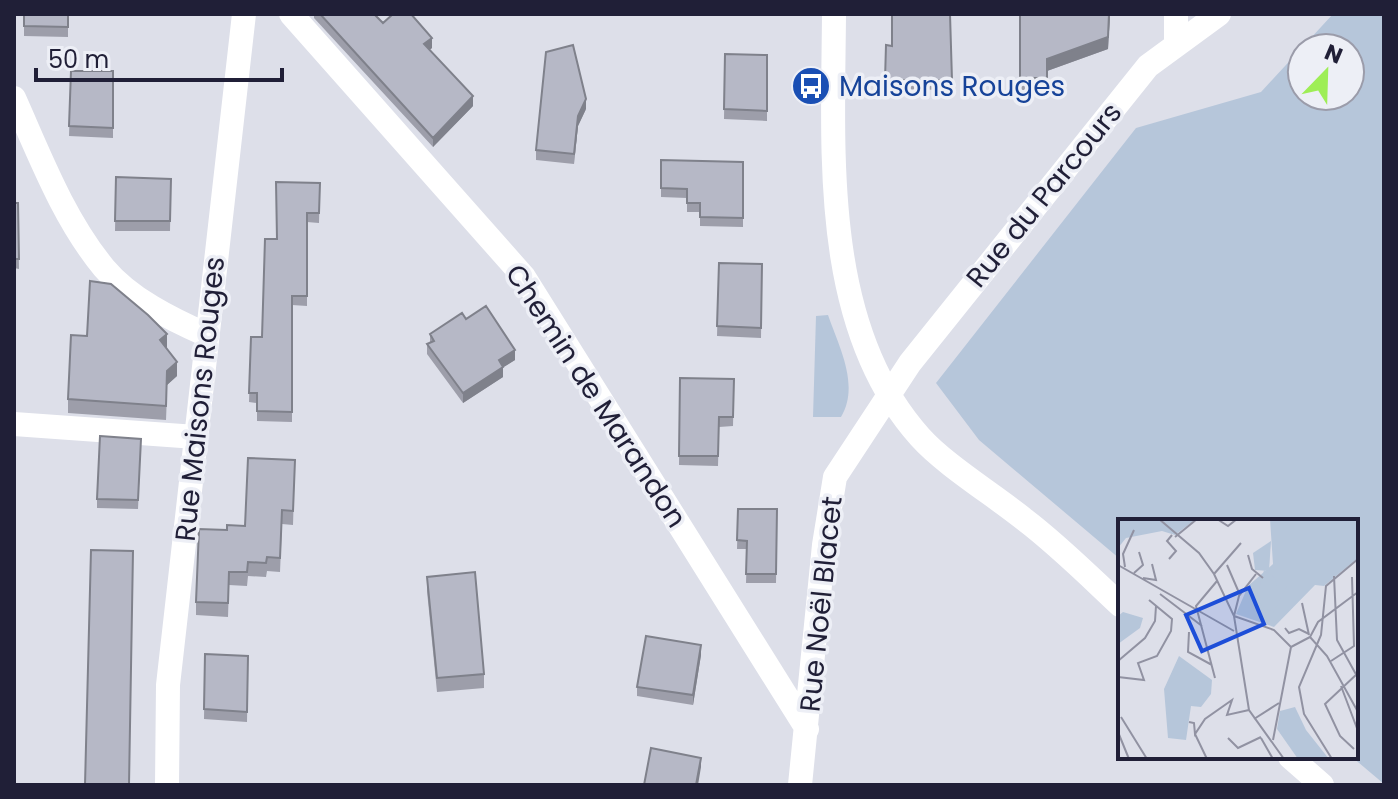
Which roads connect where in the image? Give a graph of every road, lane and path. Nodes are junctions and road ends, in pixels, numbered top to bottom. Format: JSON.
{"nodes":[{"id":1,"x":244,"y":14,"type":"edge"},
{"id":2,"x":291,"y":14,"type":"edge"},
{"id":3,"x":834,"y":14,"type":"edge"},
{"id":4,"x":1176,"y":14,"type":"edge"},
{"id":5,"x":1219,"y":14,"type":"edge"},
{"id":6,"x":1176,"y":44,"type":"junction"},
{"id":7,"x":14,"y":98,"type":"edge"},
{"id":8,"x":207,"y":335,"type":"junction"},
{"id":9,"x":888,"y":395,"type":"junction"},
{"id":10,"x":14,"y":424,"type":"edge"},
{"id":11,"x":196,"y":437,"type":"junction"},
{"id":12,"x":1118,"y":603,"type":"edge"},
{"id":13,"x":807,"y":729,"type":"junction"},
{"id":14,"x":1292,"y":759,"type":"edge"},
{"id":15,"x":167,"y":785,"type":"edge"},
{"id":16,"x":800,"y":785,"type":"edge"},
{"id":17,"x":1322,"y":785,"type":"edge"}],
"edges":[{"from":1,"to":8,"type":"street","name":"Rue Maisons Rouges"},
{"from":2,"to":13,"type":"street","name":"Chemin de Marandon"},
{"from":3,"to":9,"type":"street"},
{"from":4,"to":6,"type":"street"},
{"from":5,"to":6,"type":"street","name":"Rue du Parcours"},
{"from":6,"to":9,"type":"street","name":"Rue du Parcours"},
{"from":7,"to":8,"type":"street"},
{"from":8,"to":11,"type":"street","name":"Rue Maisons Rouges"},
{"from":9,"to":12,"type":"street"},
{"from":9,"to":13,"type":"street","name":"Rue Noël Blacet"},
{"from":10,"to":11,"type":"street"},
{"from":11,"to":15,"type":"street","name":"Rue Maisons Rouges"},
{"from":13,"to":16,"type":"street","name":"Rue Noël Blacet"},
{"from":14,"to":17,"type":"street"}]}
